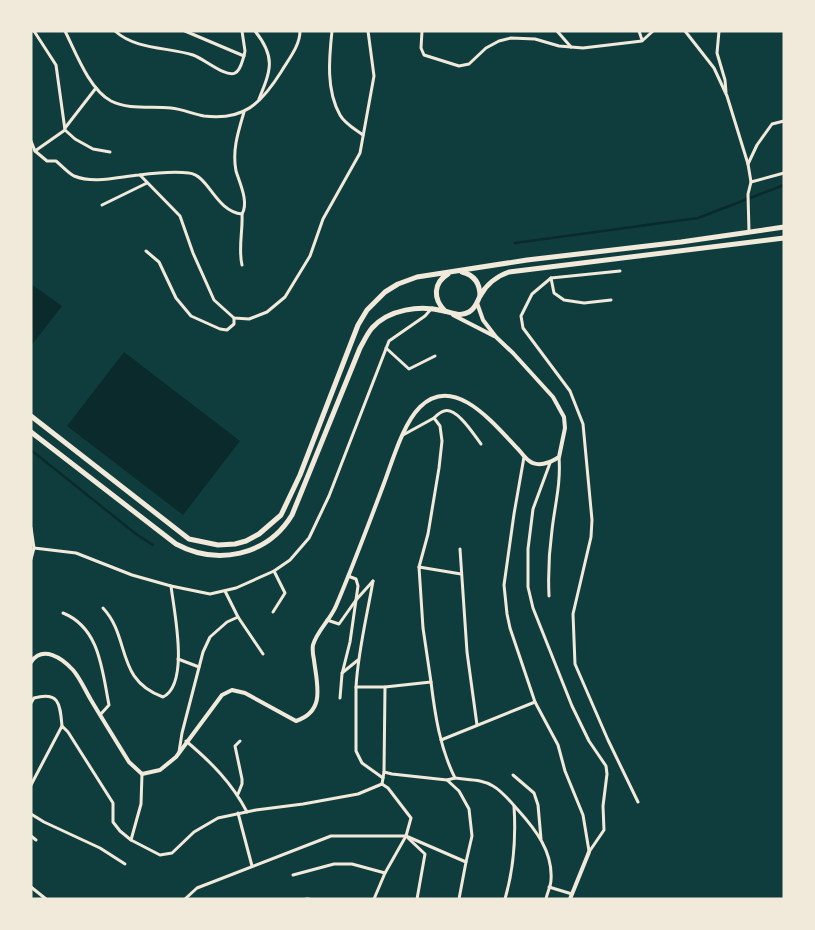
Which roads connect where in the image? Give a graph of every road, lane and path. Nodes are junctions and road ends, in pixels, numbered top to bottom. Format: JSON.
{"nodes":[{"id":1,"x":34,"y":31,"type":"edge"},
{"id":2,"x":65,"y":31,"type":"edge"},
{"id":3,"x":115,"y":31,"type":"edge"},
{"id":4,"x":186,"y":31,"type":"edge"},
{"id":5,"x":242,"y":31,"type":"edge"},
{"id":6,"x":255,"y":31,"type":"edge"},
{"id":7,"x":300,"y":31,"type":"edge"},
{"id":8,"x":332,"y":31,"type":"edge"},
{"id":9,"x":368,"y":31,"type":"edge"},
{"id":10,"x":422,"y":31,"type":"edge"},
{"id":11,"x":557,"y":31,"type":"edge"},
{"id":12,"x":639,"y":31,"type":"edge"},
{"id":13,"x":652,"y":31,"type":"edge"},
{"id":14,"x":685,"y":31,"type":"edge"},
{"id":15,"x":719,"y":31,"type":"edge"},
{"id":16,"x":642,"y":41,"type":"junction"},
{"id":17,"x":572,"y":47,"type":"junction"},
{"id":18,"x":244,"y":56,"type":"junction"},
{"id":19,"x":96,"y":88,"type":"junction"},
{"id":20,"x":726,"y":96,"type":"junction"},
{"id":21,"x":258,"y":102,"type":"junction"},
{"id":22,"x":244,"y":112,"type":"junction"},
{"id":23,"x":784,"y":121,"type":"edge"},
{"id":24,"x":65,"y":129,"type":"junction"},
{"id":25,"x":363,"y":135,"type":"junction"},
{"id":26,"x":31,"y":141,"type":"edge"},
{"id":27,"x":35,"y":151,"type":"junction"},
{"id":28,"x":110,"y":152,"type":"dead end"},
{"id":29,"x":748,"y":164,"type":"junction"},
{"id":30,"x":784,"y":173,"type":"edge"},
{"id":31,"x":140,"y":175,"type":"junction"},
{"id":32,"x":147,"y":182,"type":"junction"},
{"id":33,"x":751,"y":182,"type":"junction"},
{"id":34,"x":102,"y":205,"type":"dead end"},
{"id":35,"x":242,"y":214,"type":"junction"},
{"id":36,"x":784,"y":227,"type":"edge"},
{"id":37,"x":749,"y":233,"type":"junction"},
{"id":38,"x":784,"y":238,"type":"edge"},
{"id":39,"x":146,"y":251,"type":"dead end"},
{"id":40,"x":242,"y":265,"type":"dead end"},
{"id":41,"x":456,"y":271,"type":"junction"},
{"id":42,"x":620,"y":271,"type":"dead end"},
{"id":43,"x":448,"y":273,"type":"junction"},
{"id":44,"x":551,"y":278,"type":"junction"},
{"id":45,"x":480,"y":297,"type":"junction"},
{"id":46,"x":611,"y":300,"type":"dead end"},
{"id":47,"x":478,"y":303,"type":"junction"},
{"id":48,"x":432,"y":308,"type":"junction"},
{"id":49,"x":448,"y":312,"type":"junction"},
{"id":50,"x":234,"y":318,"type":"junction"},
{"id":51,"x":496,"y":337,"type":"junction"},
{"id":52,"x":386,"y":348,"type":"junction"},
{"id":53,"x":435,"y":356,"type":"dead end"},
{"id":54,"x":31,"y":416,"type":"edge"},
{"id":55,"x":434,"y":418,"type":"junction"},
{"id":56,"x":31,"y":432,"type":"edge"},
{"id":57,"x":402,"y":435,"type":"junction"},
{"id":58,"x":481,"y":444,"type":"dead end"},
{"id":59,"x":524,"y":456,"type":"junction"},
{"id":60,"x":559,"y":457,"type":"junction"},
{"id":61,"x":550,"y":463,"type":"junction"},
{"id":62,"x":31,"y":528,"type":"edge"},
{"id":63,"x":34,"y":548,"type":"junction"},
{"id":64,"x":460,"y":549,"type":"dead end"},
{"id":65,"x":31,"y":559,"type":"edge"},
{"id":66,"x":419,"y":567,"type":"junction"},
{"id":67,"x":274,"y":571,"type":"junction"},
{"id":68,"x":461,"y":574,"type":"junction"},
{"id":69,"x":348,"y":576,"type":"junction"},
{"id":70,"x":171,"y":586,"type":"junction"},
{"id":71,"x":225,"y":591,"type":"junction"},
{"id":72,"x":549,"y":596,"type":"dead end"},
{"id":73,"x":356,"y":600,"type":"junction"},
{"id":74,"x":103,"y":608,"type":"dead end"},
{"id":75,"x":273,"y":612,"type":"dead end"},
{"id":76,"x":63,"y":613,"type":"dead end"},
{"id":77,"x":238,"y":617,"type":"junction"},
{"id":78,"x":327,"y":620,"type":"junction"},
{"id":79,"x":263,"y":654,"type":"dead end"},
{"id":80,"x":178,"y":659,"type":"junction"},
{"id":81,"x":358,"y":660,"type":"junction"},
{"id":82,"x":31,"y":662,"type":"edge"},
{"id":83,"x":198,"y":667,"type":"junction"},
{"id":84,"x":342,"y":674,"type":"junction"},
{"id":85,"x":430,"y":682,"type":"junction"},
{"id":86,"x":356,"y":687,"type":"junction"},
{"id":87,"x":385,"y":687,"type":"junction"},
{"id":88,"x":340,"y":698,"type":"dead end"},
{"id":89,"x":535,"y":702,"type":"junction"},
{"id":90,"x":31,"y":703,"type":"edge"},
{"id":91,"x":100,"y":715,"type":"junction"},
{"id":92,"x":477,"y":725,"type":"junction"},
{"id":93,"x":62,"y":726,"type":"junction"},
{"id":94,"x":240,"y":740,"type":"dead end"},
{"id":95,"x":441,"y":740,"type":"junction"},
{"id":96,"x":186,"y":742,"type":"junction"},
{"id":97,"x":179,"y":752,"type":"junction"},
{"id":98,"x":384,"y":772,"type":"junction"},
{"id":99,"x":142,"y":774,"type":"junction"},
{"id":100,"x":513,"y":775,"type":"dead end"},
{"id":101,"x":383,"y":778,"type":"junction"},
{"id":102,"x":455,"y":778,"type":"junction"},
{"id":103,"x":447,"y":780,"type":"junction"},
{"id":104,"x":382,"y":784,"type":"junction"},
{"id":105,"x":31,"y":785,"type":"edge"},
{"id":106,"x":238,"y":794,"type":"junction"},
{"id":107,"x":638,"y":802,"type":"dead end"},
{"id":108,"x":514,"y":805,"type":"junction"},
{"id":109,"x":246,"y":812,"type":"junction"},
{"id":110,"x":238,"y":813,"type":"junction"},
{"id":111,"x":31,"y":814,"type":"edge"},
{"id":112,"x":31,"y":836,"type":"edge"},
{"id":113,"x":406,"y":836,"type":"junction"},
{"id":114,"x":36,"y":840,"type":"dead end"},
{"id":115,"x":131,"y":840,"type":"junction"},
{"id":116,"x":541,"y":840,"type":"junction"},
{"id":117,"x":589,"y":852,"type":"junction"},
{"id":118,"x":466,"y":862,"type":"junction"},
{"id":119,"x":126,"y":864,"type":"dead end"},
{"id":120,"x":252,"y":866,"type":"junction"},
{"id":121,"x":385,"y":873,"type":"junction"},
{"id":122,"x":293,"y":875,"type":"dead end"},
{"id":123,"x":31,"y":887,"type":"edge"},
{"id":124,"x":549,"y":887,"type":"junction"},
{"id":125,"x":572,"y":894,"type":"junction"},
{"id":126,"x":46,"y":899,"type":"edge"},
{"id":127,"x":185,"y":899,"type":"edge"},
{"id":128,"x":374,"y":899,"type":"edge"},
{"id":129,"x":417,"y":899,"type":"edge"},
{"id":130,"x":459,"y":899,"type":"edge"},
{"id":131,"x":505,"y":899,"type":"edge"},
{"id":132,"x":546,"y":899,"type":"edge"},
{"id":133,"x":570,"y":899,"type":"edge"}],
"edges":[{"from":1,"to":24,"type":"street"},
{"from":2,"to":19,"type":"street"},
{"from":3,"to":18,"type":"street"},
{"from":4,"to":18,"type":"street"},
{"from":5,"to":18,"type":"street"},
{"from":6,"to":21,"type":"street"},
{"from":7,"to":21,"type":"street"},
{"from":8,"to":25,"type":"street"},
{"from":9,"to":25,"type":"street"},
{"from":10,"to":17,"type":"street"},
{"from":11,"to":17,"type":"street"},
{"from":12,"to":16,"type":"street"},
{"from":13,"to":16,"type":"street"},
{"from":14,"to":20,"type":"street"},
{"from":15,"to":20,"type":"street"},
{"from":16,"to":17,"type":"street"},
{"from":19,"to":22,"type":"street"},
{"from":19,"to":24,"type":"street"},
{"from":20,"to":29,"type":"street"},
{"from":21,"to":22,"type":"street"},
{"from":22,"to":35,"type":"street"},
{"from":23,"to":29,"type":"street"},
{"from":24,"to":27,"type":"street"},
{"from":24,"to":28,"type":"street"},
{"from":25,"to":50,"type":"street"},
{"from":26,"to":27,"type":"street"},
{"from":27,"to":31,"type":"street"},
{"from":29,"to":33,"type":"street"},
{"from":30,"to":33,"type":"street"},
{"from":31,"to":32,"type":"street"},
{"from":31,"to":35,"type":"street"},
{"from":32,"to":34,"type":"street"},
{"from":32,"to":50,"type":"street"},
{"from":33,"to":37,"type":"street"},
{"from":35,"to":40,"type":"street"},
{"from":36,"to":37,"type":"main road"},
{"from":37,"to":41,"type":"main road"},
{"from":38,"to":45,"type":"main road"},
{"from":39,"to":50,"type":"street"},
{"from":41,"to":43,"type":"main road"},
{"from":41,"to":45,"type":"main road"},
{"from":42,"to":44,"type":"street"},
{"from":43,"to":49,"type":"main road"},
{"from":43,"to":54,"type":"main road"},
{"from":44,"to":46,"type":"street"},
{"from":44,"to":107,"type":"street"},
{"from":45,"to":47,"type":"main road"},
{"from":47,"to":49,"type":"main road"},
{"from":47,"to":51,"type":"street"},
{"from":48,"to":49,"type":"main road"},
{"from":48,"to":52,"type":"street"},
{"from":48,"to":56,"type":"main road"},
{"from":49,"to":51,"type":"street"},
{"from":51,"to":60,"type":"street"},
{"from":52,"to":53,"type":"street"},
{"from":52,"to":67,"type":"street"},
{"from":55,"to":57,"type":"street"},
{"from":55,"to":58,"type":"street"},
{"from":55,"to":66,"type":"street"},
{"from":57,"to":59,"type":"street"},
{"from":57,"to":69,"type":"street"},
{"from":59,"to":61,"type":"street"},
{"from":59,"to":89,"type":"street"},
{"from":60,"to":61,"type":"street"},
{"from":60,"to":72,"type":"street"},
{"from":61,"to":117,"type":"street"},
{"from":62,"to":63,"type":"street"},
{"from":63,"to":65,"type":"street"},
{"from":63,"to":70,"type":"street"},
{"from":64,"to":68,"type":"street"},
{"from":66,"to":68,"type":"street"},
{"from":66,"to":85,"type":"street"},
{"from":67,"to":71,"type":"street"},
{"from":67,"to":75,"type":"street"},
{"from":68,"to":92,"type":"street"},
{"from":69,"to":73,"type":"street"},
{"from":69,"to":78,"type":"street"},
{"from":70,"to":71,"type":"street"},
{"from":70,"to":80,"type":"street"},
{"from":71,"to":77,"type":"street"},
{"from":73,"to":78,"type":"street"},
{"from":73,"to":81,"type":"street"},
{"from":73,"to":84,"type":"street"},
{"from":74,"to":80,"type":"street"},
{"from":76,"to":91,"type":"street"},
{"from":77,"to":79,"type":"street"},
{"from":77,"to":83,"type":"street"},
{"from":78,"to":96,"type":"street"},
{"from":80,"to":83,"type":"street"},
{"from":81,"to":84,"type":"street"},
{"from":81,"to":86,"type":"street"},
{"from":82,"to":91,"type":"street"},
{"from":83,"to":97,"type":"street"},
{"from":84,"to":88,"type":"street"},
{"from":85,"to":87,"type":"street"},
{"from":85,"to":95,"type":"street"},
{"from":86,"to":87,"type":"street"},
{"from":86,"to":101,"type":"street"},
{"from":87,"to":98,"type":"street"},
{"from":89,"to":92,"type":"street"},
{"from":89,"to":117,"type":"street"},
{"from":90,"to":93,"type":"street"},
{"from":91,"to":99,"type":"street"},
{"from":92,"to":95,"type":"street"},
{"from":93,"to":105,"type":"street"},
{"from":93,"to":115,"type":"street"},
{"from":94,"to":106,"type":"street"},
{"from":95,"to":102,"type":"street"},
{"from":96,"to":97,"type":"street"},
{"from":96,"to":106,"type":"street"},
{"from":97,"to":99,"type":"street"},
{"from":98,"to":101,"type":"street"},
{"from":98,"to":103,"type":"street"},
{"from":99,"to":115,"type":"street"},
{"from":100,"to":116,"type":"street"},
{"from":101,"to":104,"type":"street"},
{"from":102,"to":103,"type":"street"},
{"from":102,"to":108,"type":"street"},
{"from":103,"to":118,"type":"street"},
{"from":104,"to":109,"type":"street"},
{"from":104,"to":113,"type":"street"},
{"from":106,"to":109,"type":"street"},
{"from":108,"to":116,"type":"street"},
{"from":108,"to":131,"type":"street"},
{"from":109,"to":110,"type":"street"},
{"from":110,"to":115,"type":"street"},
{"from":110,"to":120,"type":"street"},
{"from":111,"to":119,"type":"street"},
{"from":112,"to":114,"type":"street"},
{"from":113,"to":118,"type":"street"},
{"from":113,"to":120,"type":"street"},
{"from":113,"to":121,"type":"street"},
{"from":113,"to":129,"type":"street"},
{"from":116,"to":124,"type":"street"},
{"from":117,"to":125,"type":"street"},
{"from":118,"to":130,"type":"street"},
{"from":120,"to":127,"type":"street"},
{"from":121,"to":122,"type":"street"},
{"from":121,"to":128,"type":"street"},
{"from":123,"to":126,"type":"street"},
{"from":124,"to":125,"type":"street"},
{"from":124,"to":132,"type":"street"},
{"from":125,"to":133,"type":"street"}]}
